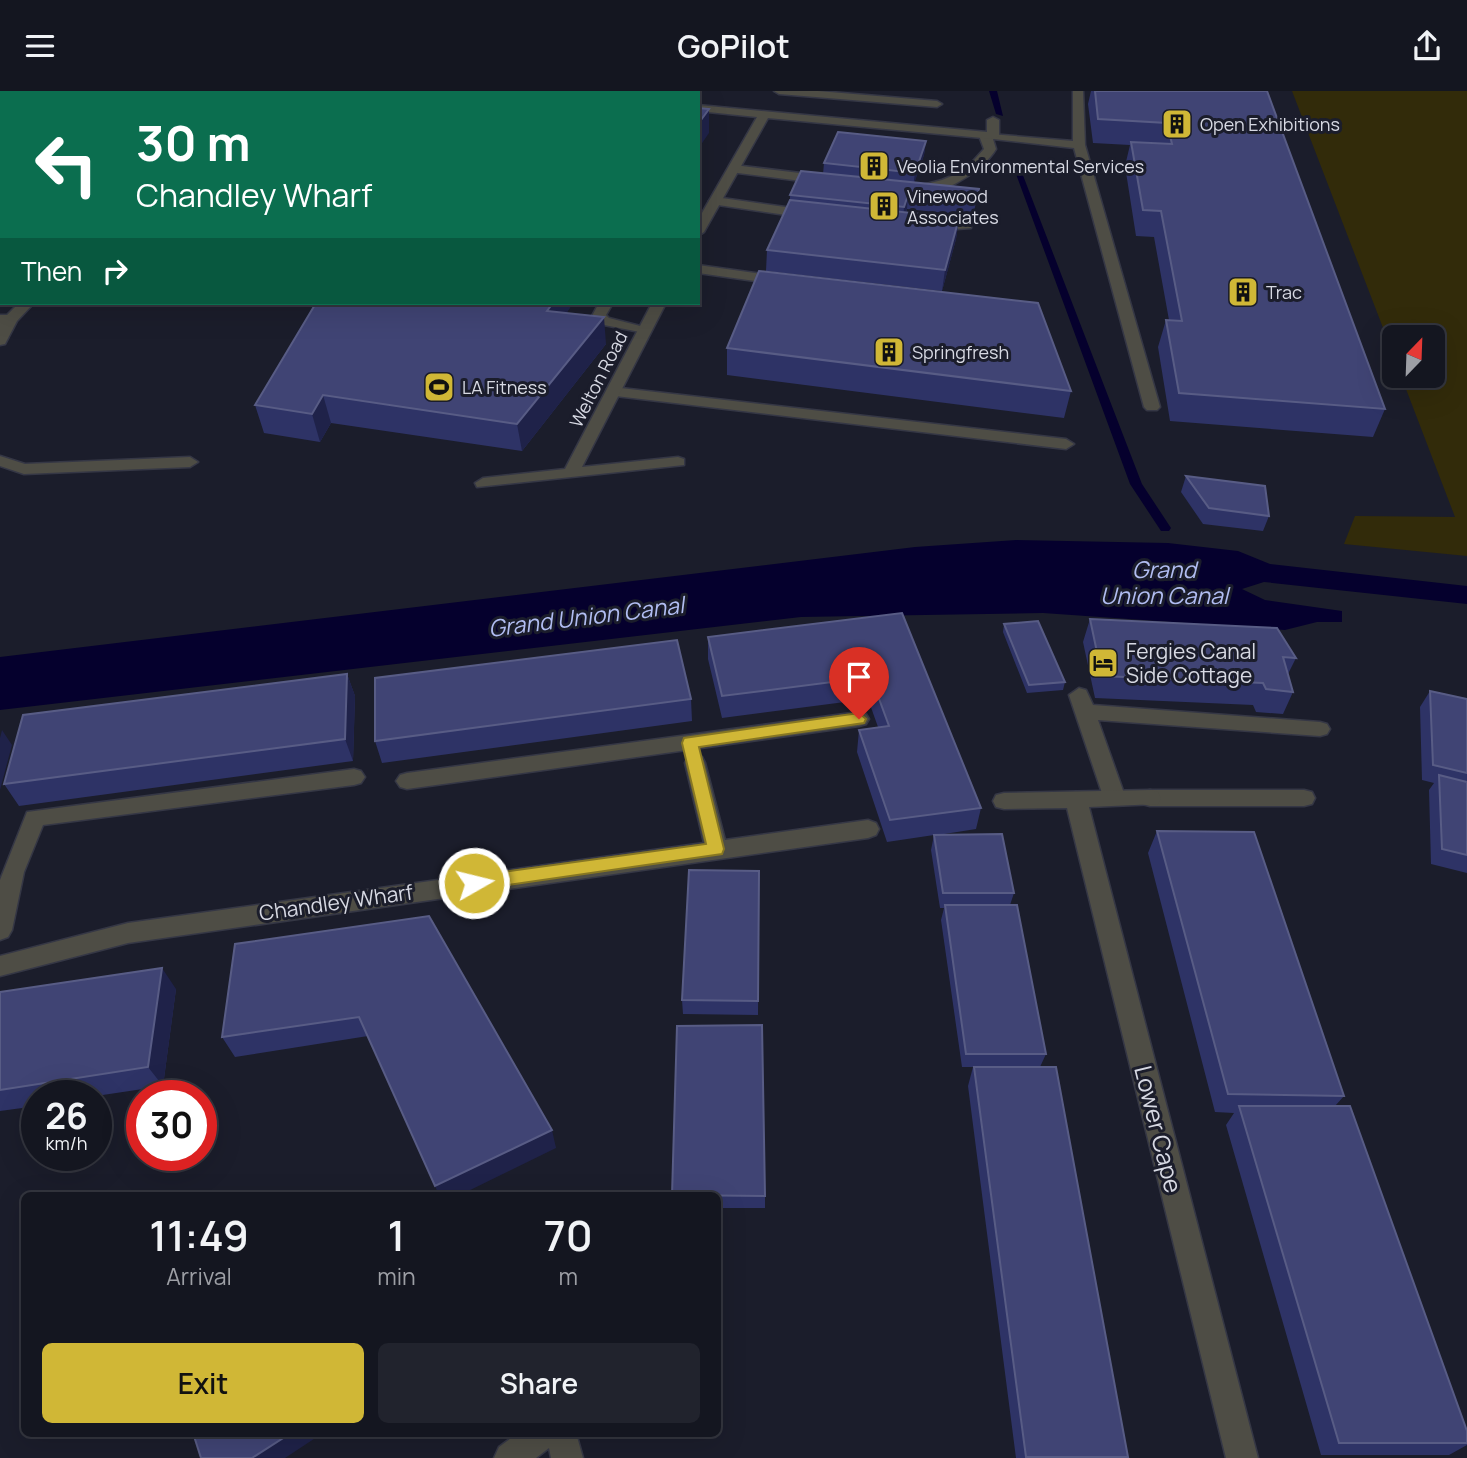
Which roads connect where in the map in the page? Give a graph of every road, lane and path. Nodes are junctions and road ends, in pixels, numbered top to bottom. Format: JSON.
{"nodes":[{"id":1,"x":779,"y":91,"type":"edge"},
{"id":2,"x":1078,"y":91,"type":"edge"},
{"id":3,"x":937,"y":104,"type":"dead end"},
{"id":4,"x":700,"y":109,"type":"edge"},
{"id":5,"x":764,"y":115,"type":"junction"},
{"id":6,"x":993,"y":120,"type":"dead end"},
{"id":7,"x":988,"y":135,"type":"junction"},
{"id":8,"x":1079,"y":145,"type":"junction"},
{"id":9,"x":734,"y":169,"type":"junction"},
{"id":10,"x":836,"y":181,"type":"edge"},
{"id":11,"x":900,"y":188,"type":"edge"},
{"id":12,"x":715,"y":201,"type":"junction"},
{"id":13,"x":824,"y":216,"type":"edge"},
{"id":14,"x":966,"y":225,"type":"edge"},
{"id":15,"x":700,"y":226,"type":"edge"},
{"id":16,"x":915,"y":226,"type":"edge"},
{"id":17,"x":700,"y":269,"type":"edge"},
{"id":18,"x":795,"y":282,"type":"edge"},
{"id":19,"x":24,"y":305,"type":"edge"},
{"id":20,"x":605,"y":305,"type":"edge"},
{"id":21,"x":658,"y":305,"type":"edge"},
{"id":22,"x":6,"y":319,"type":"edge"},
{"id":23,"x":646,"y":329,"type":"junction"},
{"id":24,"x":0,"y":341,"type":"edge"},
{"id":25,"x":612,"y":392,"type":"junction"},
{"id":26,"x":1152,"y":407,"type":"dead end"},
{"id":27,"x":1066,"y":444,"type":"dead end"},
{"id":28,"x":0,"y":461,"type":"edge"},
{"id":29,"x":190,"y":462,"type":"dead end"},
{"id":30,"x":678,"y":462,"type":"dead end"},
{"id":31,"x":571,"y":473,"type":"junction"},
{"id":32,"x":483,"y":482,"type":"dead end"},
{"id":33,"x":859,"y":719,"type":"dead end"},
{"id":34,"x":1320,"y":729,"type":"dead end"},
{"id":35,"x":692,"y":753,"type":"junction"},
{"id":36,"x":354,"y":777,"type":"dead end"},
{"id":37,"x":407,"y":781,"type":"dead end"},
{"id":38,"x":1304,"y":798,"type":"dead end"},
{"id":39,"x":1115,"y":799,"type":"junction"},
{"id":40,"x":1076,"y":800,"type":"junction"},
{"id":41,"x":1004,"y":801,"type":"dead end"},
{"id":42,"x":868,"y":829,"type":"dead end"},
{"id":43,"x":716,"y":849,"type":"junction"},
{"id":44,"x":6,"y":873,"type":"edge"},
{"id":45,"x":0,"y":930,"type":"edge"},
{"id":46,"x":0,"y":966,"type":"edge"},
{"id":47,"x":538,"y":1437,"type":"edge"},
{"id":48,"x":561,"y":1437,"type":"edge"},
{"id":49,"x":509,"y":1458,"type":"edge"},
{"id":50,"x":567,"y":1458,"type":"edge"},
{"id":51,"x":1242,"y":1458,"type":"edge"}],
"edges":[{"from":1,"to":3,"type":"street"},
{"from":2,"to":8,"type":"street"},
{"from":4,"to":5,"type":"street"},
{"from":5,"to":7,"type":"street"},
{"from":5,"to":9,"type":"street"},
{"from":6,"to":7,"type":"street"},
{"from":7,"to":8,"type":"street"},
{"from":7,"to":11,"type":"street"},
{"from":8,"to":26,"type":"street"},
{"from":9,"to":10,"type":"street"},
{"from":9,"to":12,"type":"street"},
{"from":12,"to":13,"type":"street"},
{"from":12,"to":15,"type":"street"},
{"from":14,"to":16,"type":"street"},
{"from":17,"to":18,"type":"street"},
{"from":19,"to":22,"type":"street"},
{"from":20,"to":23,"type":"street"},
{"from":21,"to":23,"type":"street","name":"Welton Road"},
{"from":22,"to":24,"type":"street"},
{"from":23,"to":25,"type":"street","name":"Welton Road"},
{"from":25,"to":27,"type":"street"},
{"from":25,"to":31,"type":"street","name":"Welton Road"},
{"from":28,"to":29,"type":"street"},
{"from":30,"to":31,"type":"street"},
{"from":31,"to":32,"type":"street"},
{"from":33,"to":35,"type":"street"},
{"from":34,"to":39,"type":"street"},
{"from":35,"to":37,"type":"street"},
{"from":35,"to":43,"type":"street"},
{"from":36,"to":44,"type":"street"},
{"from":38,"to":39,"type":"street"},
{"from":39,"to":40,"type":"street"},
{"from":40,"to":41,"type":"street"},
{"from":40,"to":51,"type":"street","name":"Lower Cape"},
{"from":42,"to":43,"type":"street","name":"Chandley Wharf"},
{"from":43,"to":46,"type":"street","name":"Chandley Wharf"},
{"from":44,"to":45,"type":"street"},
{"from":47,"to":49,"type":"street"},
{"from":48,"to":50,"type":"street"}]}
